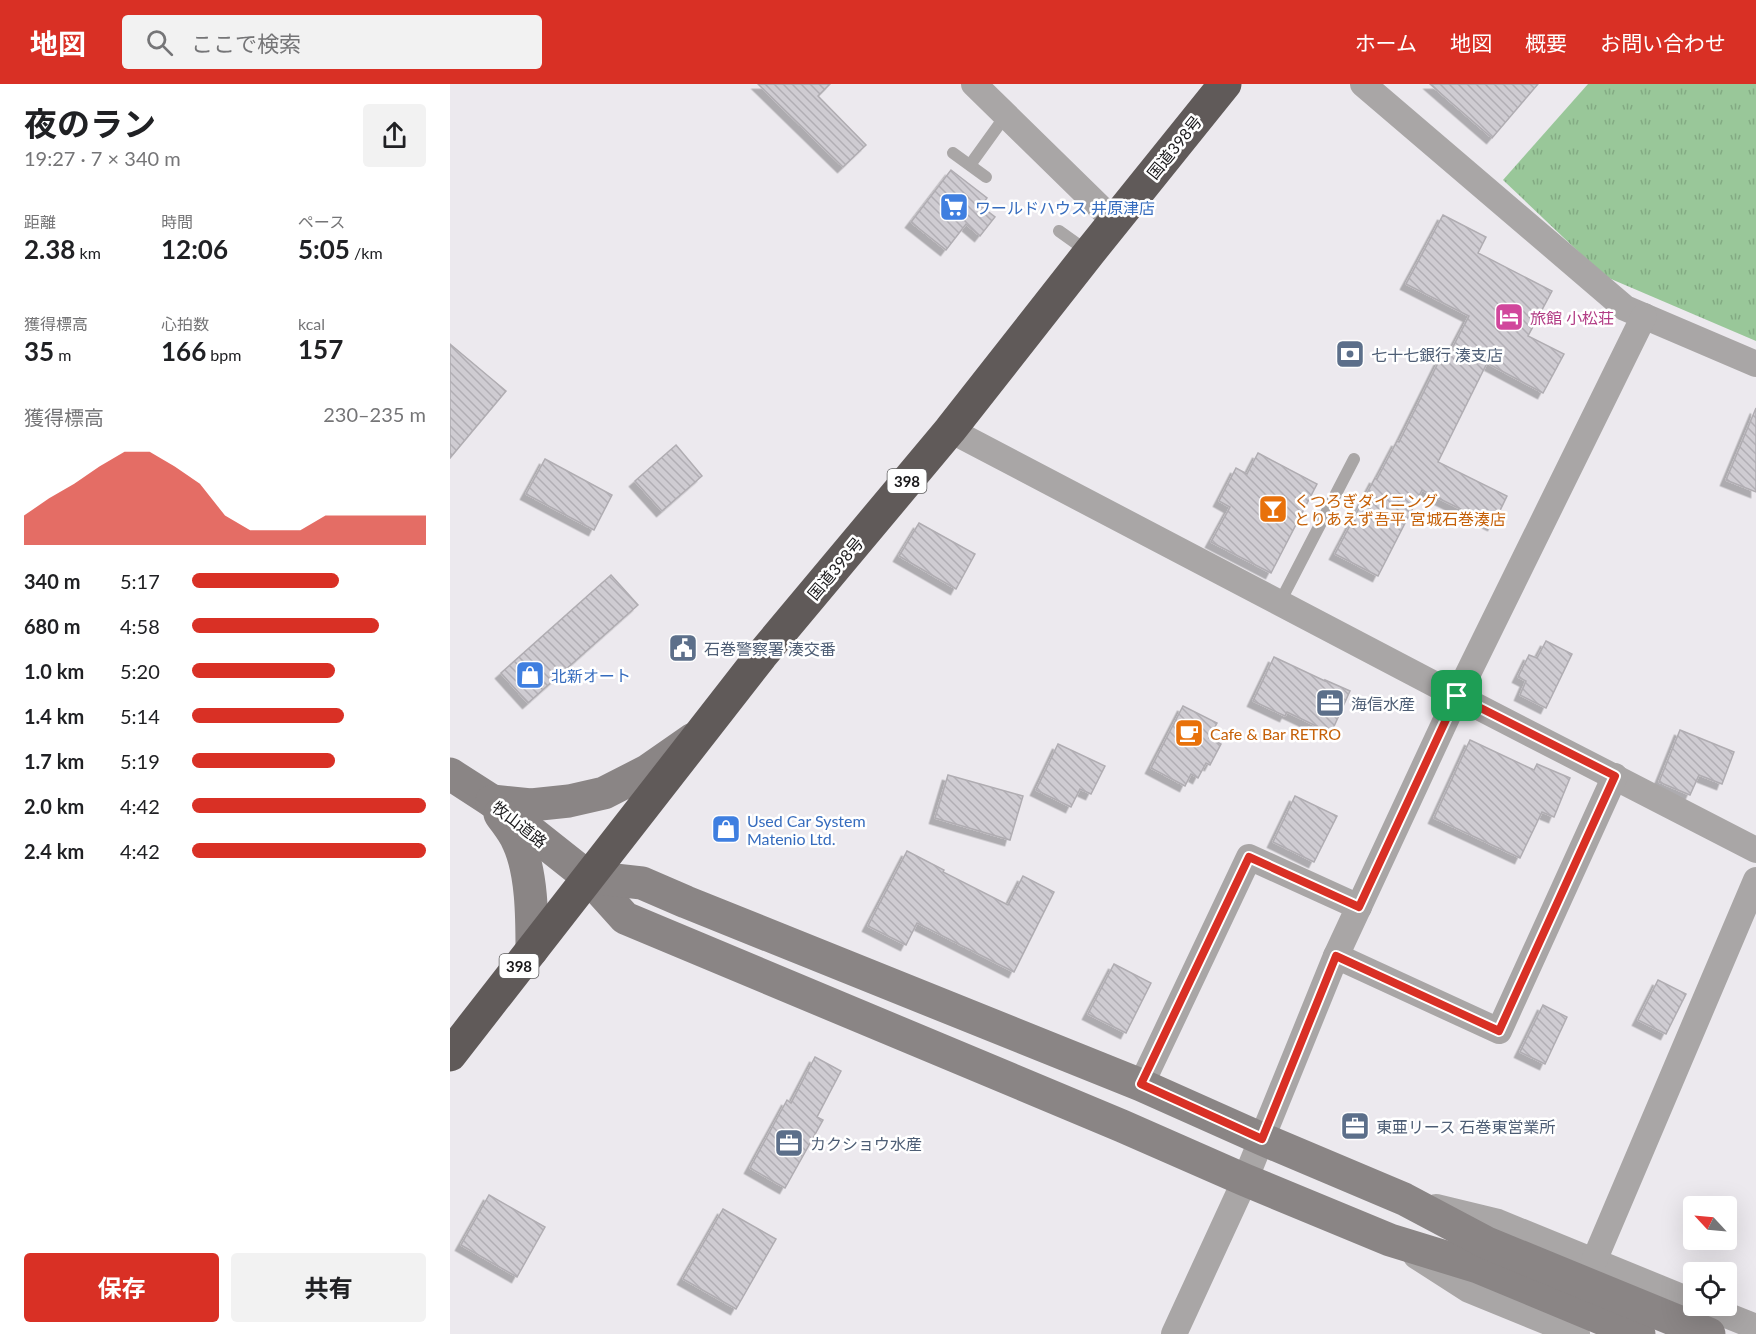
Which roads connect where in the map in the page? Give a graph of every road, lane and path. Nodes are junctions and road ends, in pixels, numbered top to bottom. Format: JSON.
{"nodes":[{"id":1,"x":974,"y":84,"type":"edge"},
{"id":2,"x":1225,"y":84,"type":"edge"},
{"id":3,"x":1363,"y":84,"type":"edge"},
{"id":4,"x":1006,"y":115,"type":"junction"},
{"id":5,"x":953,"y":153,"type":"dead end"},
{"id":6,"x":970,"y":165,"type":"junction"},
{"id":7,"x":986,"y":177,"type":"dead end"},
{"id":8,"x":1114,"y":221,"type":"junction"},
{"id":9,"x":1059,"y":231,"type":"dead end"},
{"id":10,"x":1089,"y":253,"type":"junction"},
{"id":11,"x":1644,"y":316,"type":"junction"},
{"id":12,"x":1756,"y":364,"type":"edge"},
{"id":13,"x":950,"y":430,"type":"junction"},
{"id":14,"x":1354,"y":459,"type":"dead end"},
{"id":15,"x":1279,"y":604,"type":"junction"},
{"id":16,"x":1457,"y":696,"type":"junction"},
{"id":17,"x":697,"y":737,"type":"junction"},
{"id":18,"x":450,"y":774,"type":"edge"},
{"id":19,"x":1615,"y":776,"type":"junction"},
{"id":20,"x":492,"y":801,"type":"junction"},
{"id":21,"x":1756,"y":850,"type":"edge"},
{"id":22,"x":588,"y":877,"type":"junction"},
{"id":23,"x":1756,"y":880,"type":"edge"},
{"id":24,"x":1359,"y":907,"type":"junction"},
{"id":25,"x":532,"y":950,"type":"junction"},
{"id":26,"x":1336,"y":956,"type":"junction"},
{"id":27,"x":450,"y":1056,"type":"edge"},
{"id":28,"x":1141,"y":1084,"type":"junction"},
{"id":29,"x":1262,"y":1139,"type":"junction"},
{"id":30,"x":1245,"y":1180,"type":"junction"},
{"id":31,"x":1404,"y":1199,"type":"junction"},
{"id":32,"x":1390,"y":1240,"type":"junction"},
{"id":33,"x":1594,"y":1261,"type":"junction"},
{"id":34,"x":1683,"y":1297,"type":"edge"},
{"id":35,"x":1728,"y":1316,"type":"edge"},
{"id":36,"x":1756,"y":1327,"type":"edge"},
{"id":37,"x":1568,"y":1332,"type":"edge"},
{"id":38,"x":1174,"y":1334,"type":"edge"},
{"id":39,"x":1639,"y":1334,"type":"edge"},
{"id":40,"x":1709,"y":1334,"type":"edge"}],
"edges":[{"from":1,"to":4,"type":"street"},
{"from":2,"to":8,"type":"highway","name":"国道398号","number":"398"},
{"from":3,"to":11,"type":"street"},
{"from":4,"to":6,"type":"lane"},
{"from":4,"to":8,"type":"street"},
{"from":5,"to":6,"type":"lane"},
{"from":6,"to":7,"type":"lane"},
{"from":8,"to":10,"type":"highway","name":"国道398号","number":"398"},
{"from":9,"to":10,"type":"lane"},
{"from":10,"to":13,"type":"highway","name":"国道398号","number":"398"},
{"from":11,"to":12,"type":"street"},
{"from":11,"to":16,"type":"street"},
{"from":13,"to":15,"type":"street"},
{"from":13,"to":17,"type":"highway","name":"国道398号","number":"398"},
{"from":14,"to":15,"type":"lane"},
{"from":15,"to":16,"type":"street"},
{"from":16,"to":19,"type":"street"},
{"from":16,"to":24,"type":"street"},
{"from":17,"to":20,"type":"street"},
{"from":17,"to":22,"type":"highway","name":"国道398号","number":"398"},
{"from":18,"to":20,"type":"street","name":"牧山道路"},
{"from":19,"to":21,"type":"street"},
{"from":19,"to":26,"type":"street"},
{"from":20,"to":22,"type":"street","name":"牧山道路"},
{"from":20,"to":25,"type":"street"},
{"from":22,"to":25,"type":"highway","name":"国道398号","number":"398"},
{"from":22,"to":28,"type":"street"},
{"from":22,"to":30,"type":"street","name":"牧山道路"},
{"from":23,"to":33,"type":"street"},
{"from":24,"to":26,"type":"street"},
{"from":24,"to":28,"type":"street"},
{"from":25,"to":27,"type":"highway","name":"国道398号","number":"398"},
{"from":26,"to":29,"type":"street"},
{"from":28,"to":29,"type":"street"},
{"from":29,"to":30,"type":"street"},
{"from":29,"to":31,"type":"street"},
{"from":30,"to":32,"type":"street","name":"牧山道路"},
{"from":30,"to":38,"type":"street"},
{"from":31,"to":33,"type":"street"},
{"from":31,"to":40,"type":"street"},
{"from":32,"to":37,"type":"street"},
{"from":32,"to":39,"type":"street","name":"牧山道路"},
{"from":33,"to":34,"type":"street"},
{"from":35,"to":36,"type":"street"}]}
